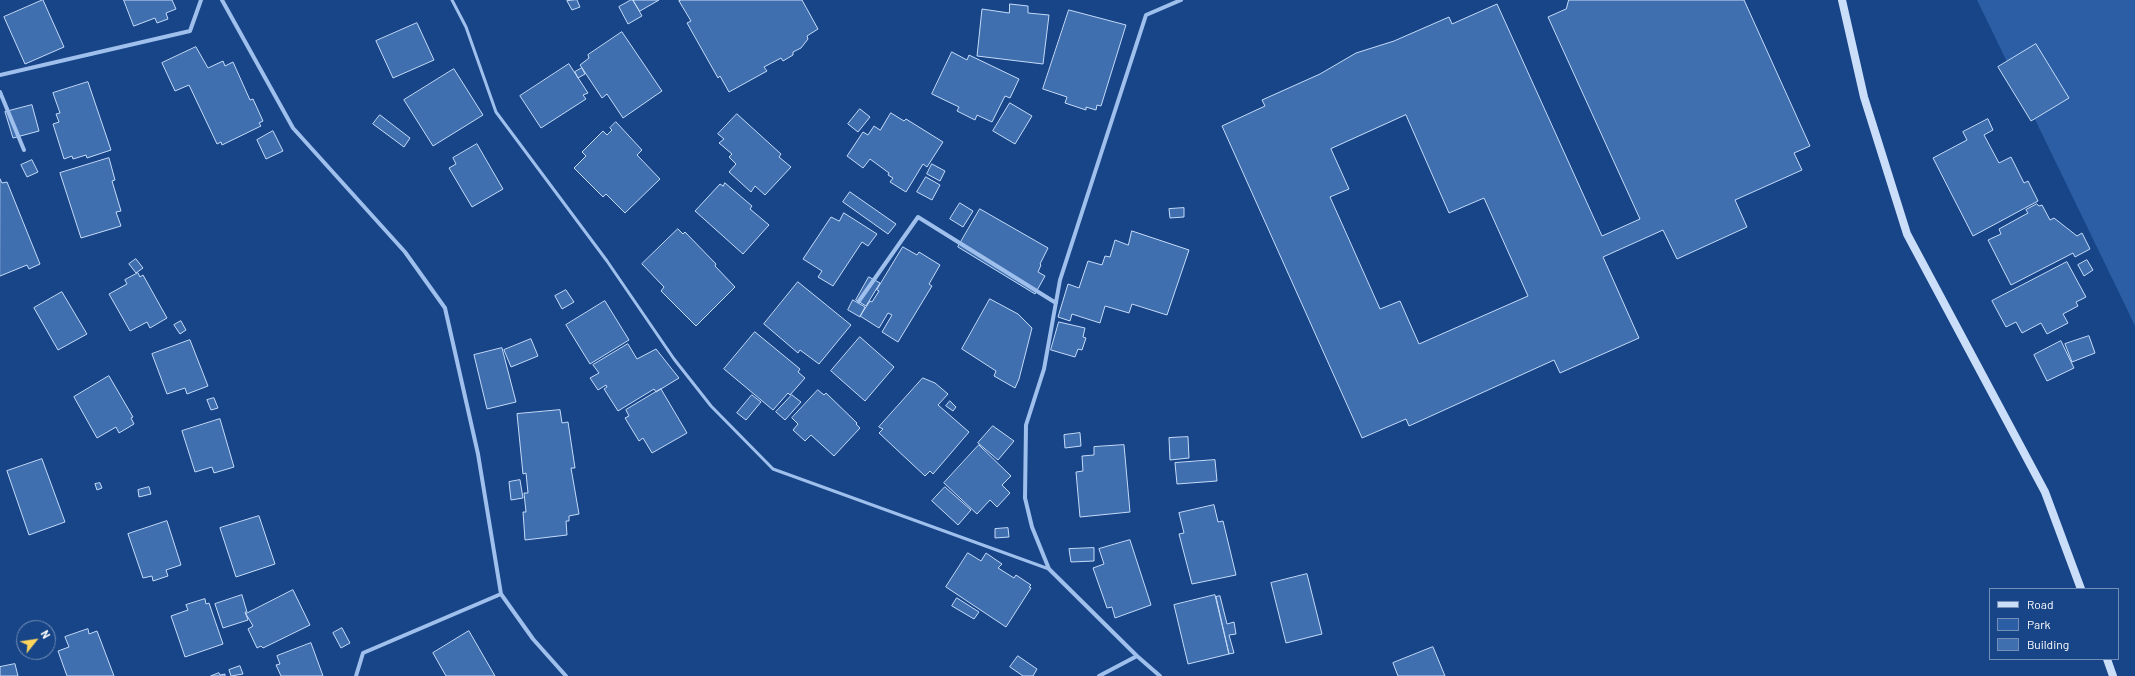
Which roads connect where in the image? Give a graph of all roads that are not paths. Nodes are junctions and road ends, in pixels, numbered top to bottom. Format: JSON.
{"nodes":[{"id":1,"x":201,"y":0,"type":"edge"},
{"id":2,"x":222,"y":0,"type":"edge"},
{"id":3,"x":452,"y":0,"type":"edge"},
{"id":4,"x":1181,"y":0,"type":"edge"},
{"id":5,"x":1842,"y":0,"type":"edge"},
{"id":6,"x":0,"y":75,"type":"edge"},
{"id":7,"x":0,"y":92,"type":"edge"},
{"id":8,"x":24,"y":150,"type":"dead end"},
{"id":9,"x":859,"y":301,"type":"dead end"},
{"id":10,"x":1056,"y":303,"type":"junction"},
{"id":11,"x":1049,"y":569,"type":"junction"},
{"id":12,"x":2081,"y":588,"type":"edge"},
{"id":13,"x":501,"y":594,"type":"junction"},
{"id":14,"x":1137,"y":656,"type":"junction"},
{"id":15,"x":2107,"y":660,"type":"edge"},
{"id":16,"x":356,"y":676,"type":"edge"},
{"id":17,"x":566,"y":676,"type":"edge"},
{"id":18,"x":1099,"y":676,"type":"edge"},
{"id":19,"x":1160,"y":676,"type":"edge"},
{"id":20,"x":2113,"y":676,"type":"edge"}],
"edges":[{"from":1,"to":6,"type":"street"},
{"from":2,"to":13,"type":"street"},
{"from":3,"to":11,"type":"lane"},
{"from":4,"to":10,"type":"street"},
{"from":5,"to":12,"type":"street"},
{"from":7,"to":8,"type":"street"},
{"from":9,"to":10,"type":"street"},
{"from":10,"to":11,"type":"street"},
{"from":11,"to":14,"type":"street"},
{"from":13,"to":16,"type":"street"},
{"from":13,"to":17,"type":"street"},
{"from":14,"to":18,"type":"street"},
{"from":14,"to":19,"type":"street"},
{"from":15,"to":20,"type":"street"}]}
